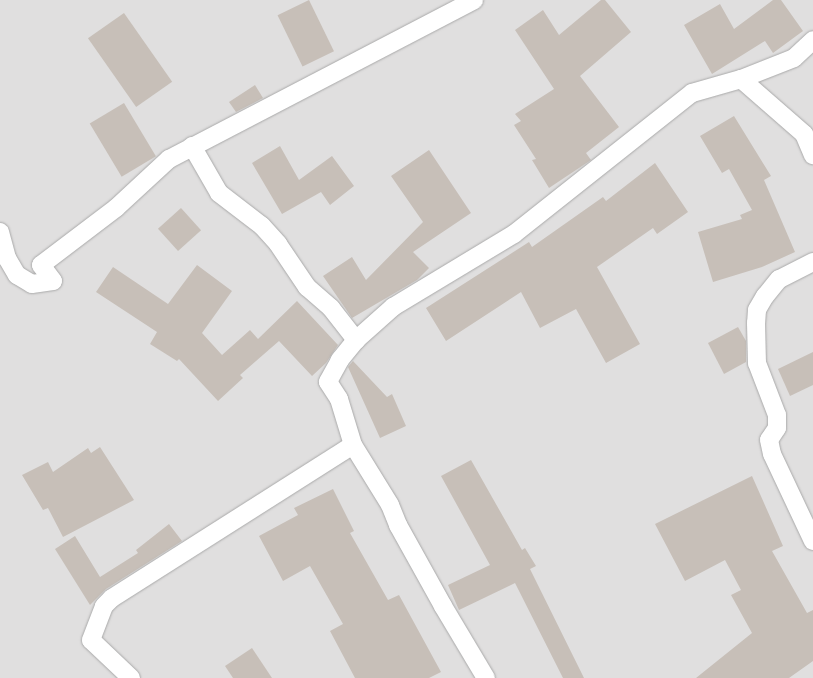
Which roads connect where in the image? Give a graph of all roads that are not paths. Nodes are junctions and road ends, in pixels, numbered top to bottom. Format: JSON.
{"nodes":[{"id":1,"x":474,"y":0,"type":"edge"},
{"id":2,"x":813,"y":40,"type":"edge"},
{"id":3,"x":741,"y":79,"type":"junction"},
{"id":4,"x":192,"y":146,"type":"junction"},
{"id":5,"x":813,"y":155,"type":"edge"},
{"id":6,"x":0,"y":232,"type":"edge"},
{"id":7,"x":813,"y":262,"type":"edge"},
{"id":8,"x":356,"y":340,"type":"junction"},
{"id":9,"x":353,"y":445,"type":"junction"},
{"id":10,"x":813,"y":541,"type":"edge"},
{"id":11,"x":130,"y":678,"type":"edge"},
{"id":12,"x":486,"y":678,"type":"edge"}],
"edges":[{"from":1,"to":4,"type":"street"},
{"from":2,"to":3,"type":"street"},
{"from":3,"to":5,"type":"street"},
{"from":3,"to":8,"type":"street"},
{"from":4,"to":6,"type":"street"},
{"from":4,"to":8,"type":"street"},
{"from":7,"to":10,"type":"street"},
{"from":8,"to":9,"type":"street"},
{"from":9,"to":11,"type":"street"},
{"from":9,"to":12,"type":"street"}]}
